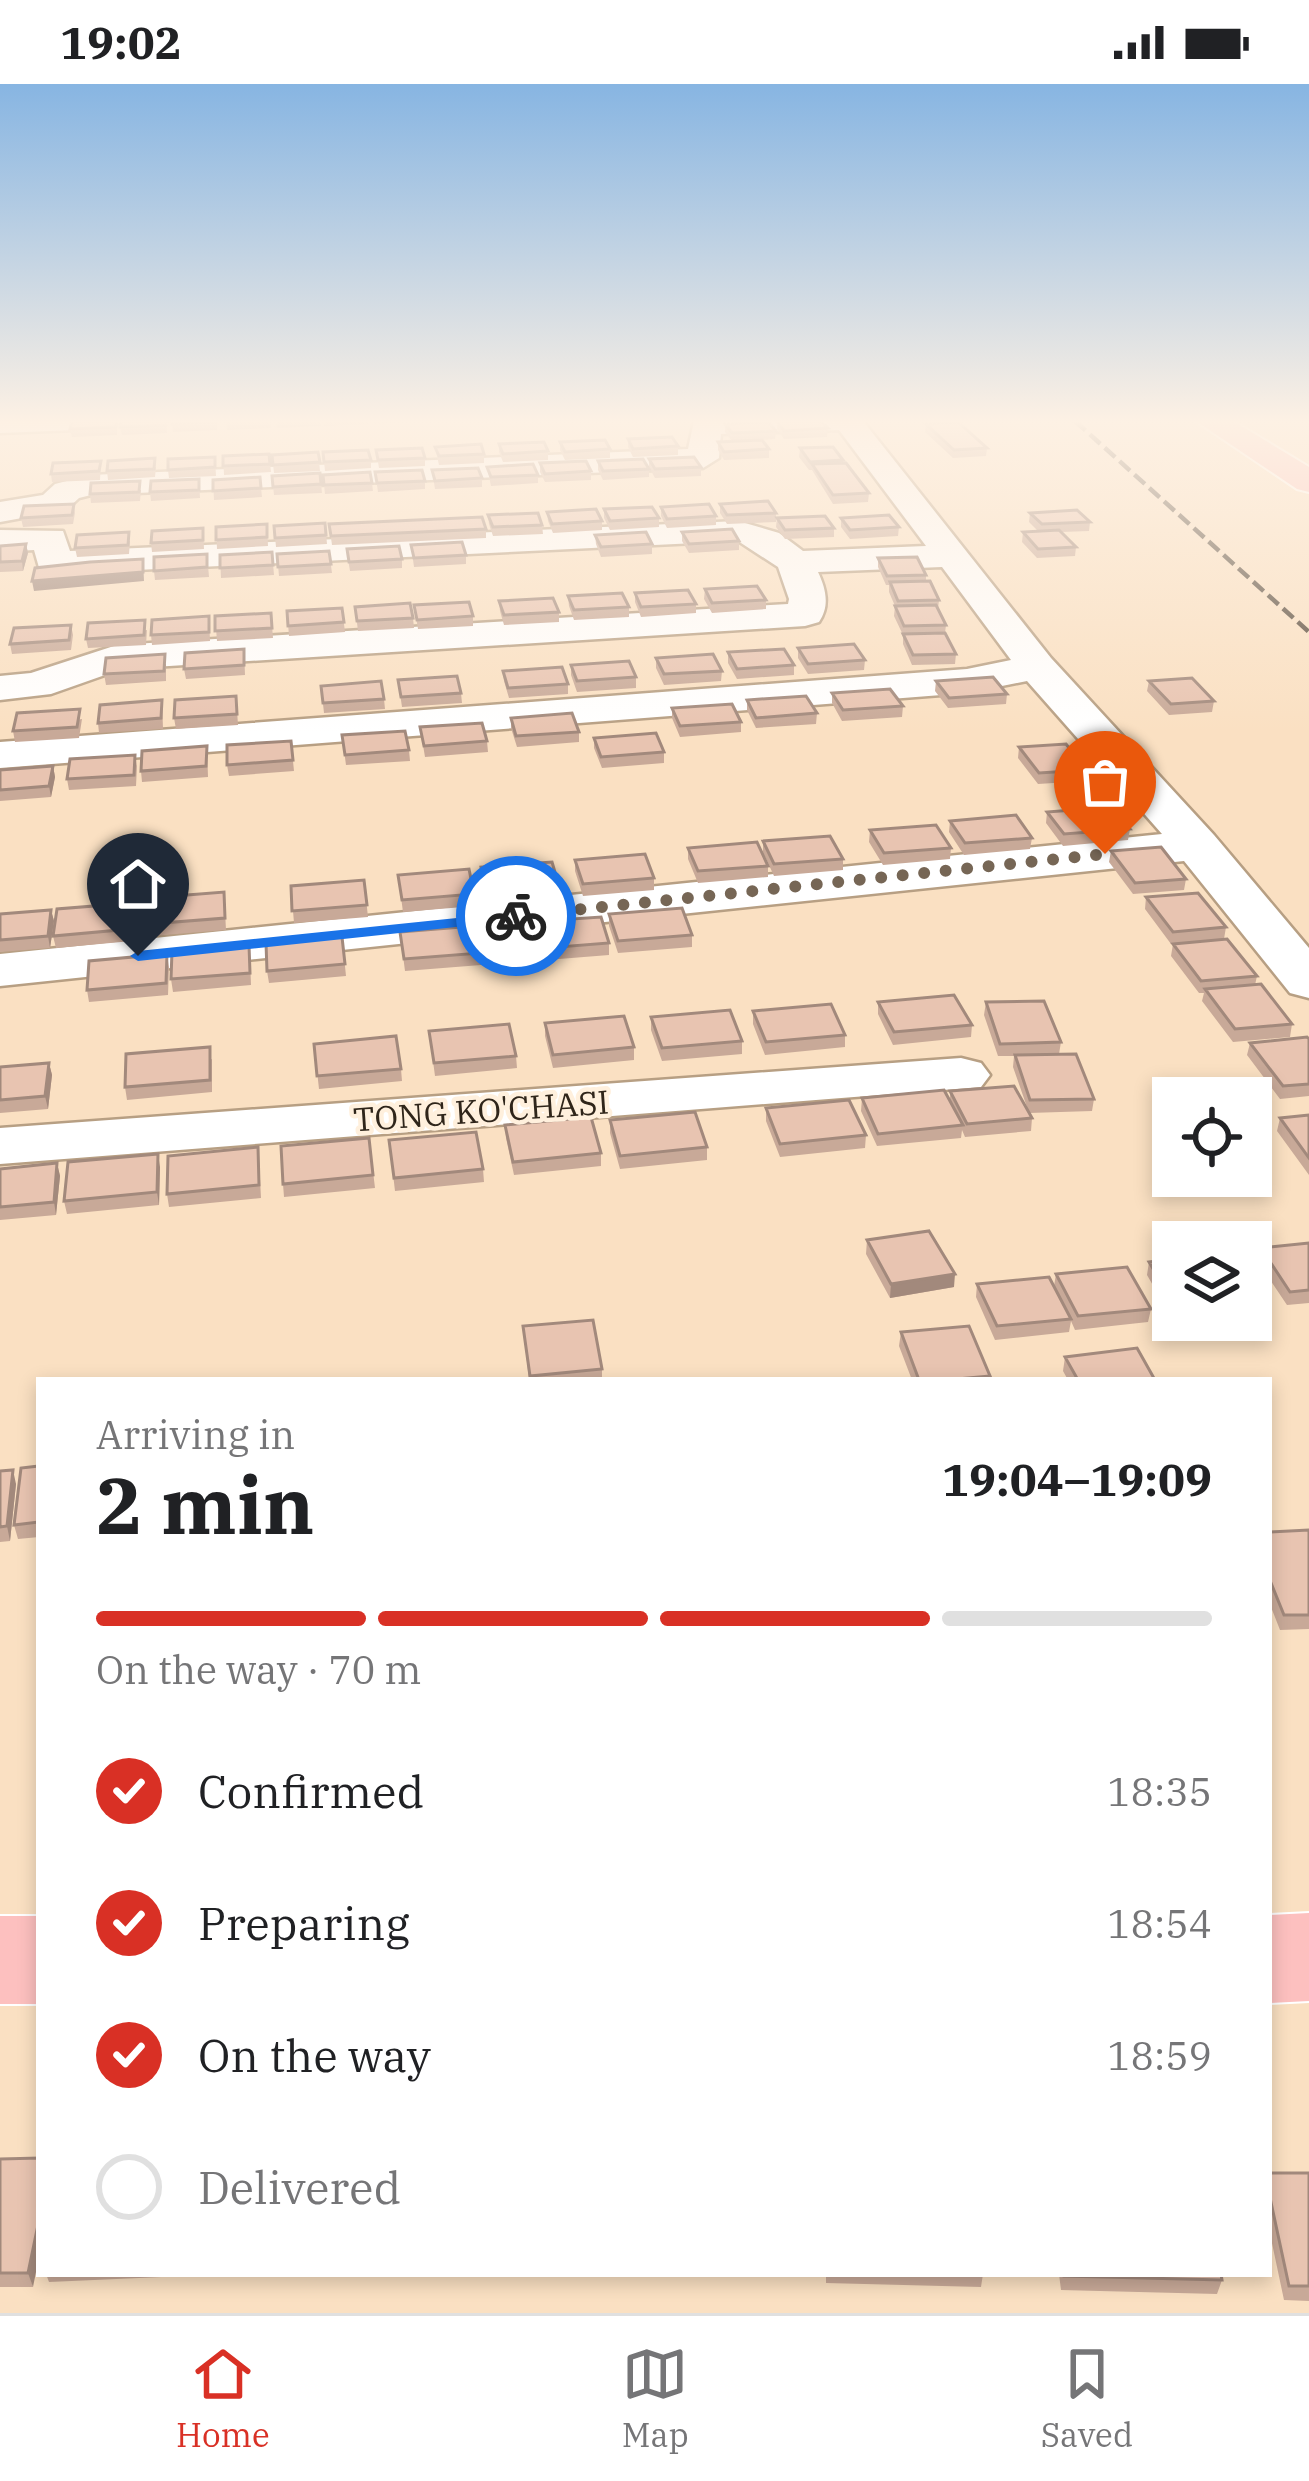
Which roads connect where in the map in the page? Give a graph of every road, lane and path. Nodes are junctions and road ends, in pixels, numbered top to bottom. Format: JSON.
{"nodes":[{"id":1,"x":930,"y":525,"type":"edge"},
{"id":2,"x":0,"y":541,"type":"edge"},
{"id":3,"x":954,"y":556,"type":"junction"},
{"id":4,"x":797,"y":562,"type":"junction"},
{"id":5,"x":1037,"y":668,"type":"junction"},
{"id":6,"x":0,"y":688,"type":"edge"},
{"id":7,"x":0,"y":755,"type":"edge"},
{"id":8,"x":1197,"y":845,"type":"junction"},
{"id":9,"x":0,"y":970,"type":"edge"},
{"id":10,"x":1309,"y":982,"type":"edge"},
{"id":11,"x":962,"y":1075,"type":"dead end"},
{"id":12,"x":0,"y":1145,"type":"edge"},
{"id":13,"x":1309,"y":1957,"type":"edge"},
{"id":14,"x":1272,"y":1959,"type":"edge"},
{"id":15,"x":0,"y":1960,"type":"edge"},
{"id":16,"x":36,"y":1960,"type":"edge"}],
"edges":[{"from":1,"to":3,"type":"street"},
{"from":2,"to":4,"type":"street"},
{"from":3,"to":4,"type":"street"},
{"from":3,"to":5,"type":"street"},
{"from":4,"to":6,"type":"street"},
{"from":5,"to":7,"type":"street"},
{"from":5,"to":8,"type":"street"},
{"from":8,"to":9,"type":"street"},
{"from":8,"to":10,"type":"street"},
{"from":11,"to":12,"type":"street","name":"TONG KO'CHASI"},
{"from":13,"to":14,"type":"main road"},
{"from":15,"to":16,"type":"main road"}]}
